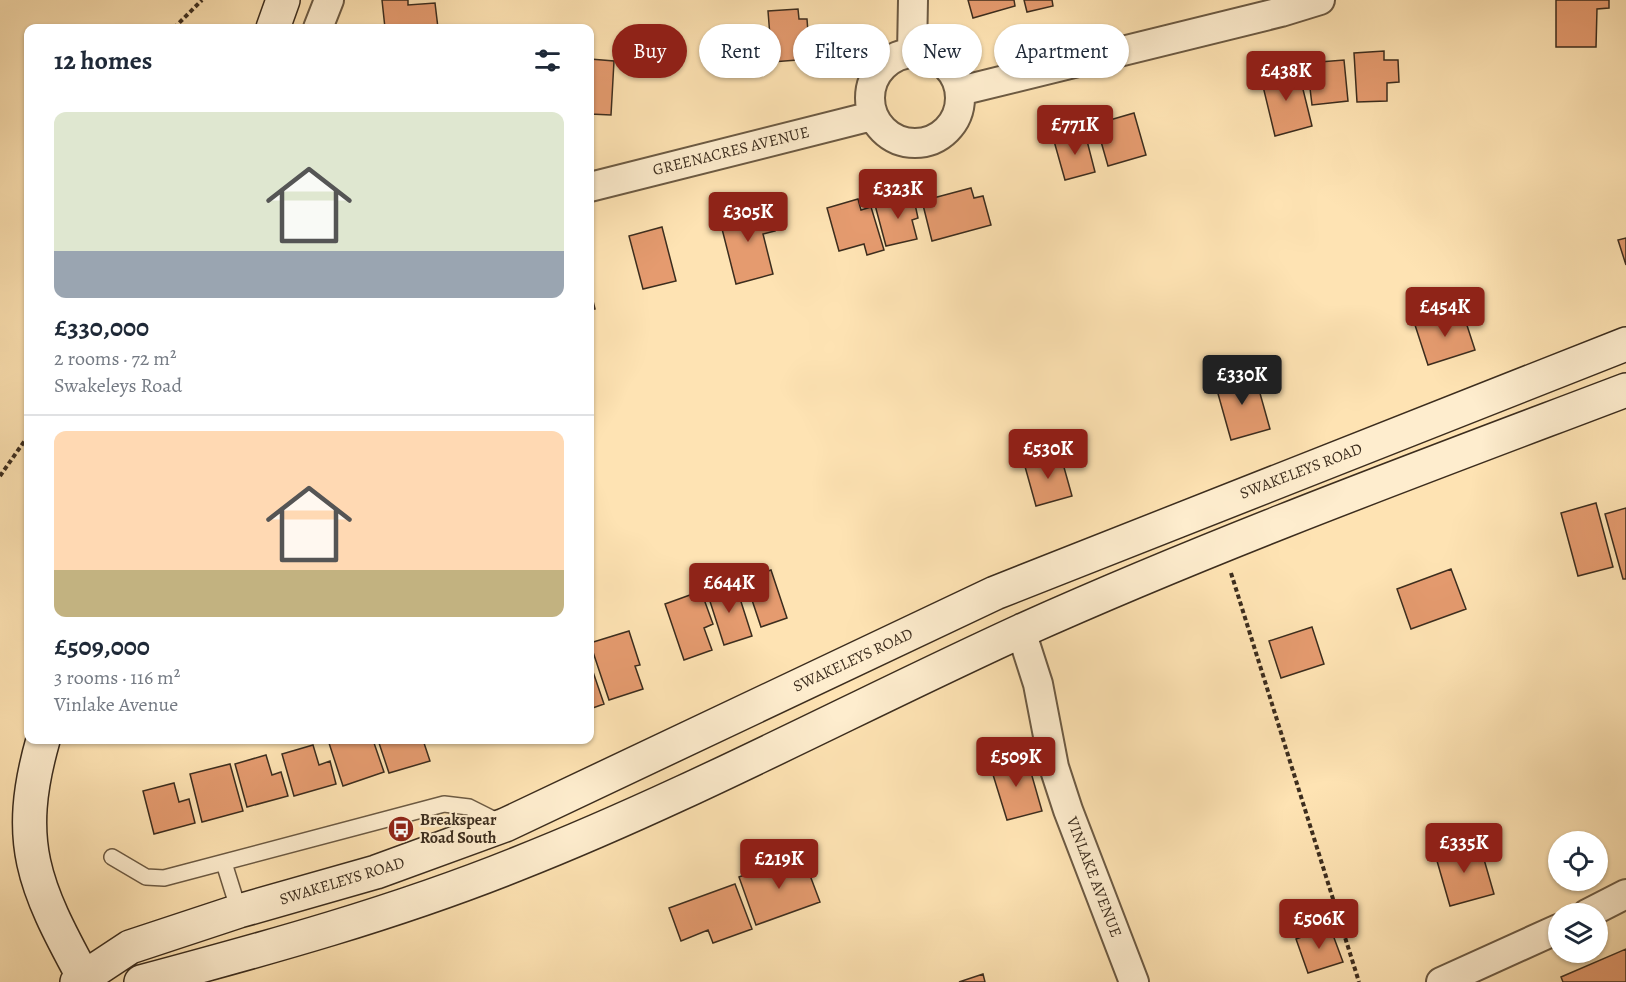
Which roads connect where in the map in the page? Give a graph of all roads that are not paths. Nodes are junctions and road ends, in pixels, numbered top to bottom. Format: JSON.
{"nodes":[{"id":1,"x":283,"y":0,"type":"edge"},
{"id":2,"x":329,"y":0,"type":"edge"},
{"id":3,"x":913,"y":0,"type":"edge"},
{"id":4,"x":1320,"y":0,"type":"edge"},
{"id":5,"x":274,"y":24,"type":"edge"},
{"id":6,"x":320,"y":24,"type":"edge"},
{"id":7,"x":913,"y":24,"type":"edge"},
{"id":8,"x":902,"y":56,"type":"edge"},
{"id":9,"x":956,"y":78,"type":"edge"},
{"id":10,"x":960,"y":91,"type":"junction"},
{"id":11,"x":872,"y":116,"type":"junction"},
{"id":12,"x":594,"y":186,"type":"edge"},
{"id":13,"x":1626,"y":344,"type":"edge"},
{"id":14,"x":1626,"y":390,"type":"edge"},
{"id":15,"x":1021,"y":631,"type":"junction"},
{"id":16,"x":677,"y":742,"type":"junction"},
{"id":17,"x":42,"y":744,"type":"edge"},
{"id":18,"x":698,"y":784,"type":"junction"},
{"id":19,"x":505,"y":825,"type":"junction"},
{"id":20,"x":112,"y":857,"type":"dead end"},
{"id":21,"x":224,"y":863,"type":"junction"},
{"id":22,"x":1626,"y":894,"type":"edge"},
{"id":23,"x":1608,"y":903,"type":"edge"},
{"id":24,"x":239,"y":911,"type":"junction"},
{"id":25,"x":1548,"y":934,"type":"edge"},
{"id":26,"x":80,"y":979,"type":"edge"},
{"id":27,"x":126,"y":982,"type":"edge"},
{"id":28,"x":141,"y":982,"type":"edge"},
{"id":29,"x":1134,"y":982,"type":"edge"},
{"id":30,"x":1441,"y":982,"type":"edge"}],
"edges":[{"from":1,"to":5,"type":"main road"},
{"from":2,"to":6,"type":"street"},
{"from":3,"to":7,"type":"street"},
{"from":4,"to":10,"type":"street"},
{"from":8,"to":11,"type":"street"},
{"from":9,"to":10,"type":"street"},
{"from":10,"to":11,"type":"street"},
{"from":11,"to":12,"type":"street","name":"GREENACRES AVENUE"},
{"from":13,"to":16,"type":"main road","name":"SWAKELEYS ROAD"},
{"from":14,"to":15,"type":"main road"},
{"from":15,"to":18,"type":"main road"},
{"from":15,"to":29,"type":"street","name":"VINLAKE AVENUE"},
{"from":16,"to":18,"type":"main road"},
{"from":16,"to":19,"type":"main road","name":"SWAKELEYS ROAD"},
{"from":17,"to":26,"type":"main road"},
{"from":18,"to":28,"type":"main road"},
{"from":19,"to":21,"type":"lane"},
{"from":19,"to":24,"type":"main road","name":"SWAKELEYS ROAD"},
{"from":20,"to":21,"type":"lane"},
{"from":21,"to":24,"type":"lane"},
{"from":22,"to":23,"type":"street"},
{"from":24,"to":26,"type":"main road","name":"SWAKELEYS ROAD"},
{"from":25,"to":30,"type":"street"},
{"from":26,"to":27,"type":"main road"}]}
